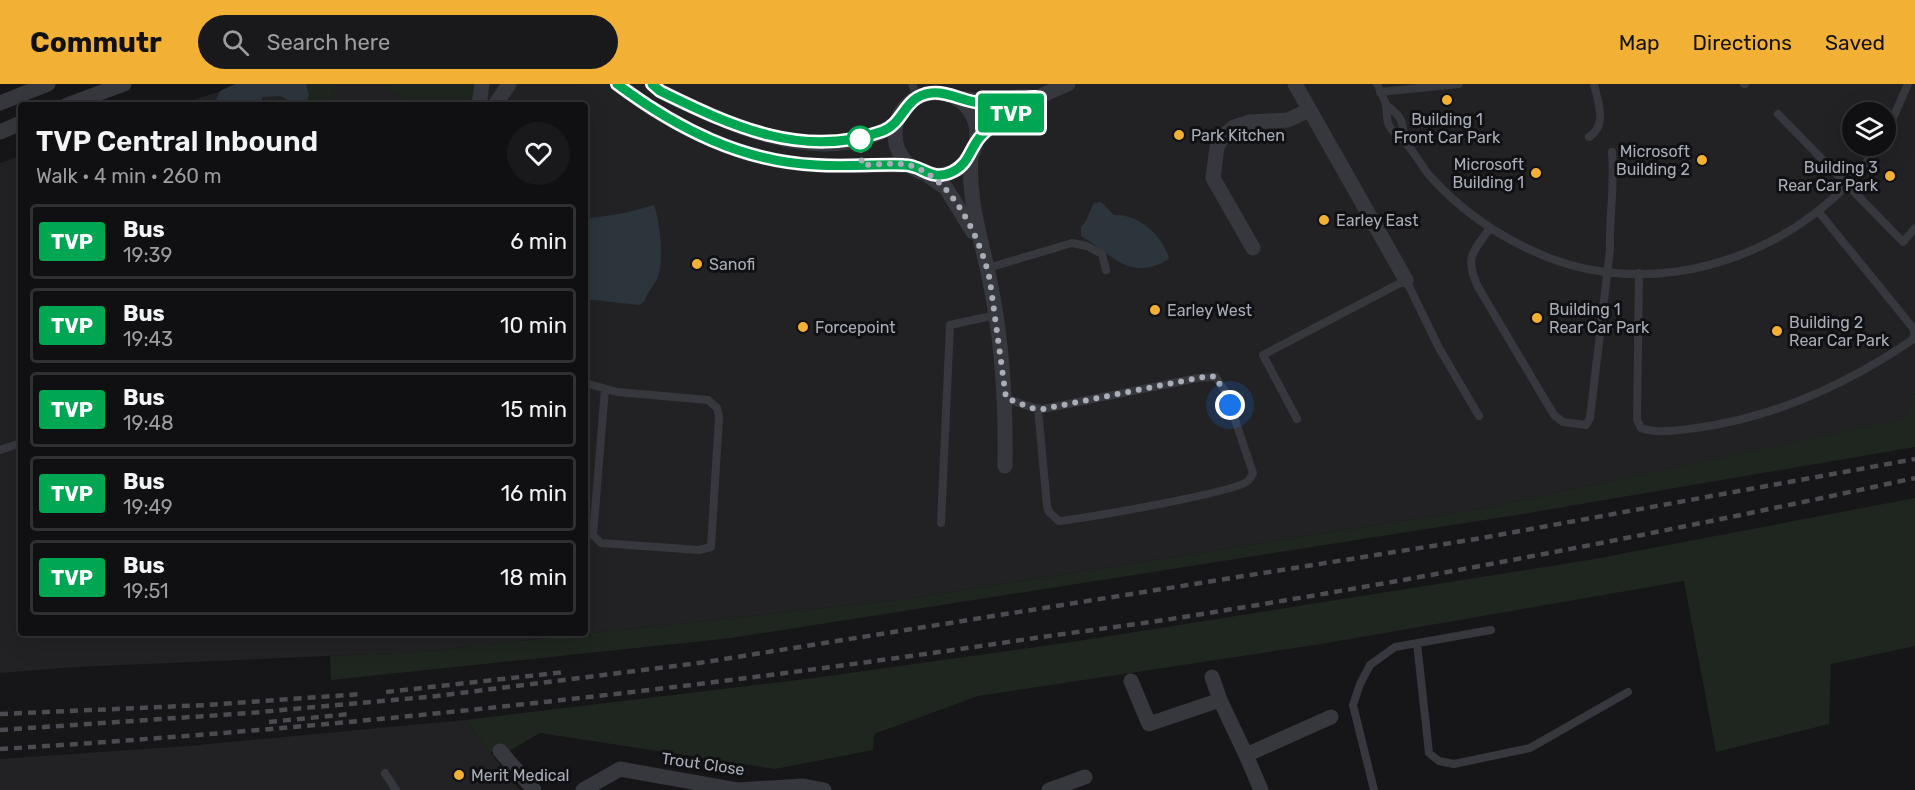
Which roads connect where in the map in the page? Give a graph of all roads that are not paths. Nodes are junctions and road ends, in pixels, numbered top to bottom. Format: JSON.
{"nodes":[{"id":1,"x":48,"y":84,"type":"edge"},
{"id":2,"x":124,"y":84,"type":"edge"},
{"id":3,"x":482,"y":84,"type":"edge"},
{"id":4,"x":509,"y":84,"type":"edge"},
{"id":5,"x":617,"y":84,"type":"edge"},
{"id":6,"x":652,"y":84,"type":"edge"},
{"id":7,"x":1068,"y":84,"type":"edge"},
{"id":8,"x":1294,"y":84,"type":"edge"},
{"id":9,"x":1458,"y":84,"type":"edge"},
{"id":10,"x":1594,"y":84,"type":"edge"},
{"id":11,"x":1908,"y":84,"type":"edge"},
{"id":12,"x":1378,"y":88,"type":"edge"},
{"id":13,"x":914,"y":91,"type":"edge"},
{"id":14,"x":1035,"y":97,"type":"junction"},
{"id":15,"x":957,"y":98,"type":"junction"},
{"id":16,"x":75,"y":102,"type":"edge"},
{"id":17,"x":479,"y":102,"type":"edge"},
{"id":18,"x":497,"y":102,"type":"edge"},
{"id":19,"x":0,"y":103,"type":"edge"},
{"id":20,"x":1386,"y":105,"type":"junction"},
{"id":21,"x":1309,"y":110,"type":"junction"},
{"id":22,"x":1896,"y":111,"type":"edge"},
{"id":23,"x":1778,"y":114,"type":"dead end"},
{"id":24,"x":896,"y":123,"type":"junction"},
{"id":25,"x":18,"y":124,"type":"edge"},
{"id":26,"x":0,"y":132,"type":"edge"},
{"id":27,"x":1589,"y":137,"type":"dead end"},
{"id":28,"x":978,"y":139,"type":"junction"},
{"id":29,"x":1403,"y":139,"type":"junction"},
{"id":30,"x":1612,"y":152,"type":"dead end"},
{"id":31,"x":971,"y":156,"type":"junction"},
{"id":32,"x":1870,"y":156,"type":"edge"},
{"id":33,"x":908,"y":165,"type":"junction"},
{"id":34,"x":926,"y":174,"type":"junction"},
{"id":35,"x":1847,"y":185,"type":"junction"},
{"id":36,"x":1818,"y":211,"type":"junction"},
{"id":37,"x":1490,"y":228,"type":"junction"},
{"id":38,"x":1915,"y":228,"type":"edge"},
{"id":39,"x":1253,"y":248,"type":"dead end"},
{"id":40,"x":987,"y":265,"type":"junction"},
{"id":41,"x":1106,"y":270,"type":"dead end"},
{"id":42,"x":1608,"y":271,"type":"junction"},
{"id":43,"x":1639,"y":273,"type":"junction"},
{"id":44,"x":1406,"y":280,"type":"junction"},
{"id":45,"x":996,"y":315,"type":"junction"},
{"id":46,"x":588,"y":384,"type":"edge"},
{"id":47,"x":605,"y":389,"type":"junction"},
{"id":48,"x":1006,"y":398,"type":"junction"},
{"id":49,"x":1038,"y":409,"type":"junction"},
{"id":50,"x":1479,"y":416,"type":"dead end"},
{"id":51,"x":1297,"y":419,"type":"dead end"},
{"id":52,"x":18,"y":444,"type":"edge"},
{"id":53,"x":0,"y":450,"type":"edge"},
{"id":54,"x":1005,"y":466,"type":"dead end"},
{"id":55,"x":941,"y":523,"type":"dead end"},
{"id":56,"x":1491,"y":630,"type":"dead end"},
{"id":57,"x":1417,"y":643,"type":"junction"},
{"id":58,"x":1212,"y":677,"type":"dead end"},
{"id":59,"x":1131,"y":681,"type":"dead end"},
{"id":60,"x":1628,"y":692,"type":"dead end"},
{"id":61,"x":1220,"y":700,"type":"junction"},
{"id":62,"x":1331,"y":717,"type":"dead end"},
{"id":63,"x":500,"y":751,"type":"dead end"},
{"id":64,"x":1246,"y":755,"type":"junction"},
{"id":65,"x":385,"y":773,"type":"dead end"},
{"id":66,"x":1085,"y":777,"type":"dead end"},
{"id":67,"x":1059,"y":788,"type":"edge"},
{"id":68,"x":396,"y":790,"type":"edge"},
{"id":69,"x":534,"y":790,"type":"edge"},
{"id":70,"x":583,"y":790,"type":"edge"},
{"id":71,"x":824,"y":790,"type":"edge"},
{"id":72,"x":1261,"y":790,"type":"edge"},
{"id":73,"x":1374,"y":790,"type":"edge"}],
"edges":[{"from":1,"to":19,"type":"street"},
{"from":2,"to":16,"type":"street"},
{"from":3,"to":17,"type":"street"},
{"from":4,"to":18,"type":"street"},
{"from":5,"to":33,"type":"street"},
{"from":6,"to":24,"type":"street"},
{"from":7,"to":14,"type":"street"},
{"from":8,"to":21,"type":"street"},
{"from":9,"to":12,"type":"lane"},
{"from":10,"to":27,"type":"lane"},
{"from":11,"to":22,"type":"lane"},
{"from":12,"to":20,"type":"lane"},
{"from":13,"to":15,"type":"street"},
{"from":13,"to":24,"type":"street"},
{"from":14,"to":15,"type":"street"},
{"from":14,"to":28,"type":"street"},
{"from":15,"to":28,"type":"street"},
{"from":20,"to":29,"type":"lane"},
{"from":20,"to":29,"type":"lane"},
{"from":21,"to":39,"type":"street"},
{"from":21,"to":44,"type":"street"},
{"from":23,"to":35,"type":"lane"},
{"from":24,"to":33,"type":"street"},
{"from":25,"to":26,"type":"street"},
{"from":28,"to":31,"type":"street"},
{"from":29,"to":37,"type":"lane"},
{"from":30,"to":42,"type":"lane"},
{"from":31,"to":34,"type":"street"},
{"from":31,"to":40,"type":"street"},
{"from":32,"to":35,"type":"lane"},
{"from":33,"to":34,"type":"street"},
{"from":34,"to":40,"type":"street"},
{"from":35,"to":36,"type":"lane"},
{"from":35,"to":38,"type":"lane"},
{"from":36,"to":43,"type":"lane"},
{"from":36,"to":43,"type":"lane"},
{"from":37,"to":42,"type":"lane"},
{"from":37,"to":42,"type":"lane"},
{"from":40,"to":41,"type":"lane"},
{"from":40,"to":45,"type":"street"},
{"from":42,"to":43,"type":"lane"},
{"from":44,"to":50,"type":"lane"},
{"from":44,"to":51,"type":"lane"},
{"from":45,"to":48,"type":"street"},
{"from":45,"to":55,"type":"lane"},
{"from":46,"to":47,"type":"lane"},
{"from":47,"to":47,"type":"lane"},
{"from":48,"to":49,"type":"lane"},
{"from":48,"to":54,"type":"street"},
{"from":49,"to":49,"type":"lane"},
{"from":52,"to":53,"type":"lane"},
{"from":56,"to":57,"type":"lane"},
{"from":57,"to":60,"type":"lane"},
{"from":57,"to":73,"type":"lane"},
{"from":58,"to":61,"type":"street"},
{"from":59,"to":61,"type":"street"},
{"from":61,"to":64,"type":"street"},
{"from":62,"to":64,"type":"street"},
{"from":63,"to":69,"type":"street"},
{"from":64,"to":72,"type":"street"},
{"from":65,"to":68,"type":"lane"},
{"from":66,"to":67,"type":"street"},
{"from":70,"to":71,"type":"street","name":"Trout Close"}]}
